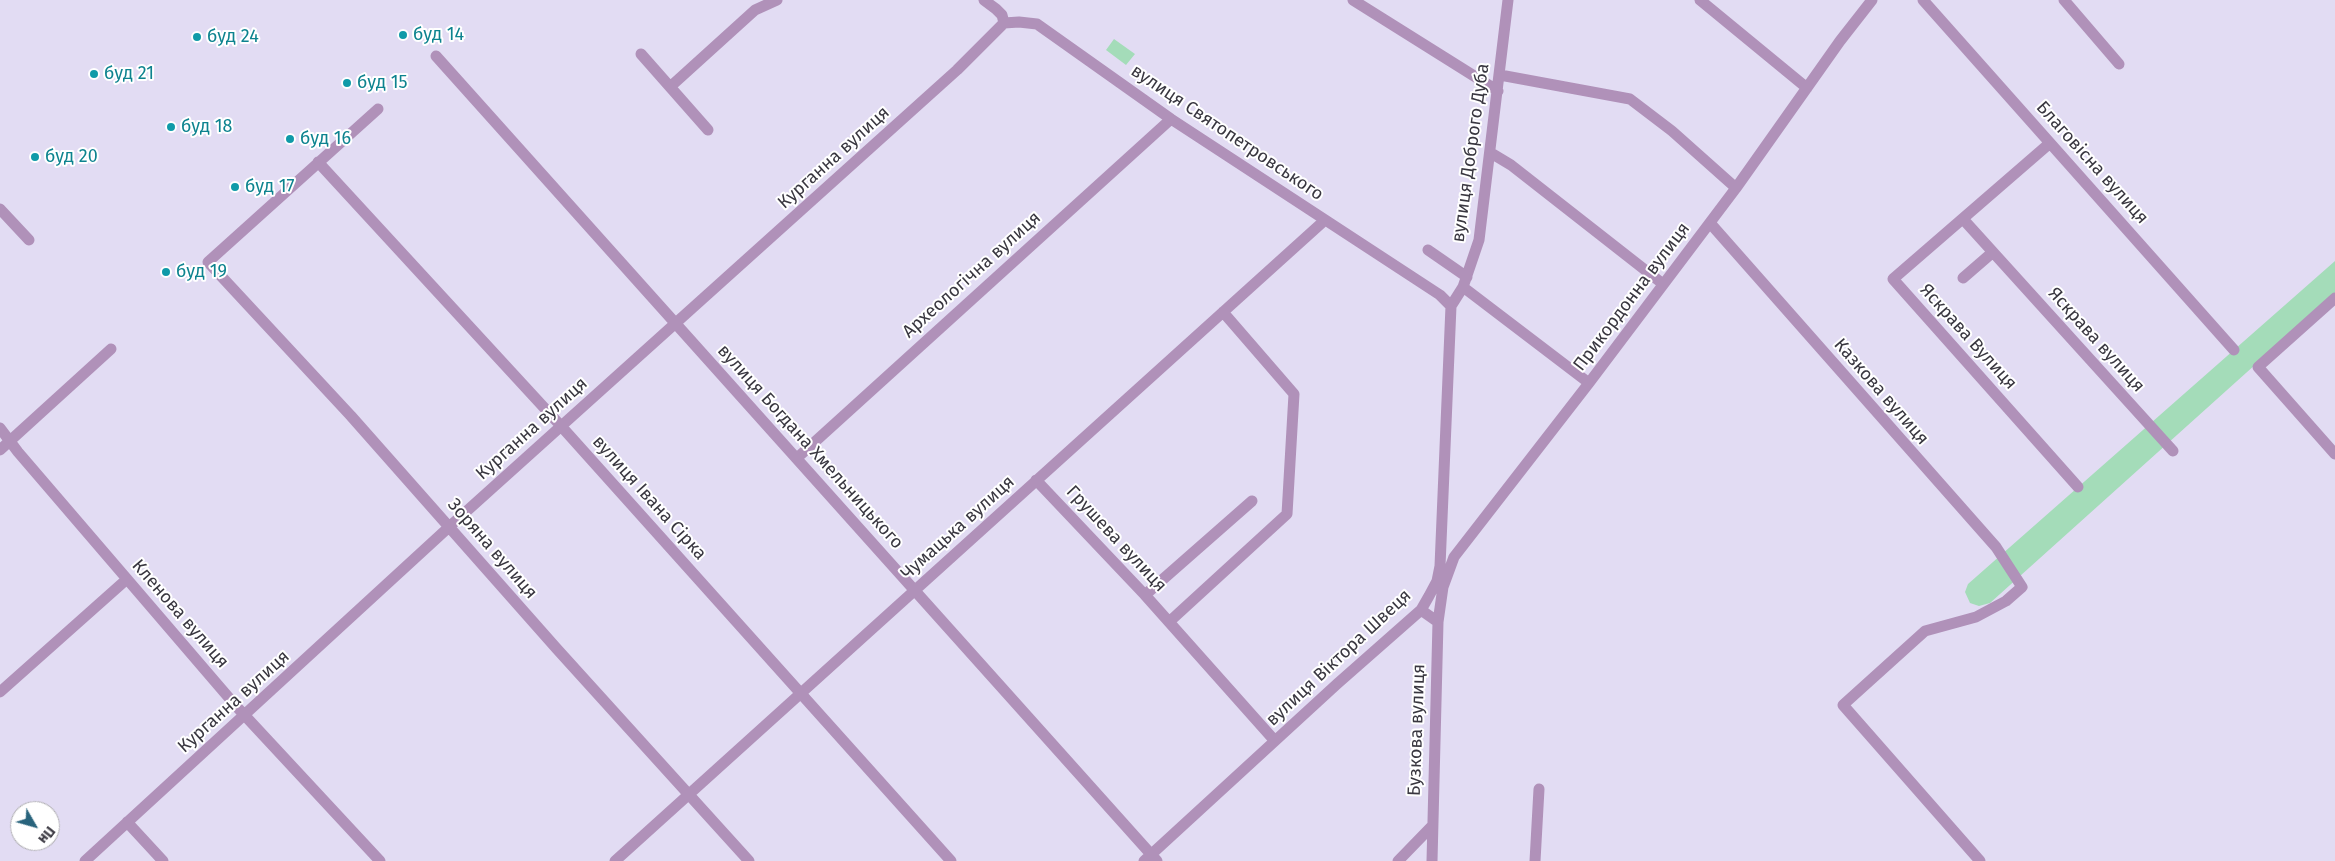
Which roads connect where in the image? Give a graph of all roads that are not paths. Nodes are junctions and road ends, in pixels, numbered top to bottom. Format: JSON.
{"nodes":[{"id":1,"x":777,"y":0,"type":"edge"},
{"id":2,"x":984,"y":0,"type":"edge"},
{"id":3,"x":1353,"y":0,"type":"edge"},
{"id":4,"x":1508,"y":0,"type":"edge"},
{"id":5,"x":1700,"y":0,"type":"edge"},
{"id":6,"x":1872,"y":0,"type":"edge"},
{"id":7,"x":1923,"y":0,"type":"edge"},
{"id":8,"x":2064,"y":0,"type":"edge"},
{"id":9,"x":1004,"y":23,"type":"junction"},
{"id":10,"x":641,"y":54,"type":"dead end"},
{"id":11,"x":436,"y":56,"type":"dead end"},
{"id":12,"x":2119,"y":64,"type":"dead end"},
{"id":13,"x":1500,"y":76,"type":"junction"},
{"id":14,"x":670,"y":87,"type":"junction"},
{"id":15,"x":1807,"y":88,"type":"junction"},
{"id":16,"x":1498,"y":91,"type":"junction"},
{"id":17,"x":378,"y":109,"type":"dead end"},
{"id":18,"x":1171,"y":119,"type":"junction"},
{"id":19,"x":708,"y":130,"type":"dead end"},
{"id":20,"x":2050,"y":143,"type":"junction"},
{"id":21,"x":1491,"y":153,"type":"junction"},
{"id":22,"x":318,"y":162,"type":"junction"},
{"id":23,"x":1736,"y":188,"type":"junction"},
{"id":24,"x":0,"y":209,"type":"edge"},
{"id":25,"x":1963,"y":219,"type":"junction"},
{"id":26,"x":1325,"y":220,"type":"junction"},
{"id":27,"x":1710,"y":223,"type":"junction"},
{"id":28,"x":29,"y":240,"type":"dead end"},
{"id":29,"x":1428,"y":250,"type":"dead end"},
{"id":30,"x":1993,"y":252,"type":"junction"},
{"id":31,"x":1963,"y":278,"type":"dead end"},
{"id":32,"x":1465,"y":282,"type":"junction"},
{"id":33,"x":1663,"y":284,"type":"junction"},
{"id":34,"x":2335,"y":298,"type":"edge"},
{"id":35,"x":1451,"y":306,"type":"junction"},
{"id":36,"x":1223,"y":312,"type":"junction"},
{"id":37,"x":676,"y":324,"type":"junction"},
{"id":38,"x":111,"y":349,"type":"dead end"},
{"id":39,"x":2234,"y":350,"type":"dead end"},
{"id":40,"x":1589,"y":383,"type":"junction"},
{"id":41,"x":561,"y":426,"type":"junction"},
{"id":42,"x":0,"y":428,"type":"edge"},
{"id":43,"x":10,"y":441,"type":"junction"},
{"id":44,"x":0,"y":450,"type":"edge"},
{"id":45,"x":2173,"y":451,"type":"dead end"},
{"id":46,"x":2335,"y":454,"type":"edge"},
{"id":47,"x":797,"y":458,"type":"junction"},
{"id":48,"x":1036,"y":480,"type":"junction"},
{"id":49,"x":2078,"y":487,"type":"dead end"},
{"id":50,"x":1252,"y":501,"type":"dead end"},
{"id":51,"x":449,"y":527,"type":"junction"},
{"id":52,"x":127,"y":579,"type":"junction"},
{"id":53,"x":915,"y":590,"type":"junction"},
{"id":54,"x":1145,"y":595,"type":"junction"},
{"id":55,"x":1421,"y":610,"type":"junction"},
{"id":56,"x":1169,"y":622,"type":"junction"},
{"id":57,"x":1438,"y":622,"type":"junction"},
{"id":58,"x":0,"y":692,"type":"edge"},
{"id":59,"x":800,"y":693,"type":"junction"},
{"id":60,"x":246,"y":716,"type":"junction"},
{"id":61,"x":1275,"y":741,"type":"junction"},
{"id":62,"x":1539,"y":789,"type":"dead end"},
{"id":63,"x":689,"y":794,"type":"junction"},
{"id":64,"x":127,"y":822,"type":"junction"},
{"id":65,"x":1432,"y":826,"type":"junction"},
{"id":66,"x":1151,"y":859,"type":"edge"},
{"id":67,"x":85,"y":861,"type":"edge"},
{"id":68,"x":163,"y":861,"type":"edge"},
{"id":69,"x":380,"y":861,"type":"edge"},
{"id":70,"x":615,"y":861,"type":"edge"},
{"id":71,"x":749,"y":861,"type":"edge"},
{"id":72,"x":951,"y":861,"type":"edge"},
{"id":73,"x":1398,"y":861,"type":"edge"},
{"id":74,"x":1432,"y":861,"type":"edge"},
{"id":75,"x":1535,"y":861,"type":"edge"},
{"id":76,"x":1980,"y":861,"type":"edge"}],
"edges":[{"from":1,"to":14,"type":"street"},
{"from":2,"to":9,"type":"street"},
{"from":3,"to":16,"type":"street"},
{"from":4,"to":13,"type":"street","name":"вулиця Доброго Дуба"},
{"from":5,"to":15,"type":"street"},
{"from":6,"to":15,"type":"street","name":"Прикордонна вулиця"},
{"from":7,"to":20,"type":"street","name":"Благовісна вулиця"},
{"from":8,"to":12,"type":"street"},
{"from":9,"to":18,"type":"street","name":"вулиця Святопетровського"},
{"from":9,"to":37,"type":"street","name":"Курганна вулиця"},
{"from":10,"to":14,"type":"street"},
{"from":11,"to":37,"type":"street","name":"вулиця Богдана Хмельницького"},
{"from":13,"to":16,"type":"street","name":"вулиця Доброго Дуба"},
{"from":13,"to":23,"type":"street"},
{"from":14,"to":19,"type":"street"},
{"from":15,"to":23,"type":"street","name":"Прикордонна вулиця"},
{"from":16,"to":21,"type":"street","name":"вулиця Доброго Дуба"},
{"from":17,"to":22,"type":"street"},
{"from":18,"to":26,"type":"street","name":"вулиця Святопетровського"},
{"from":18,"to":47,"type":"street","name":"Археологічна вулиця"},
{"from":20,"to":25,"type":"street"},
{"from":20,"to":39,"type":"street","name":"Благовісна вулиця"},
{"from":21,"to":32,"type":"street","name":"вулиця Доброго Дуба"},
{"from":21,"to":33,"type":"street"},
{"from":22,"to":41,"type":"street","name":"вулиця Івана Сірка"},
{"from":22,"to":51,"type":"street","name":"Зоряна вулиця"},
{"from":23,"to":27,"type":"street","name":"Прикордонна вулиця"},
{"from":24,"to":28,"type":"street"},
{"from":25,"to":30,"type":"street","name":"Яскрава вулиця"},
{"from":25,"to":49,"type":"street","name":"Яскрава Вулиця"},
{"from":26,"to":35,"type":"street","name":"вулиця Святопетровського"},
{"from":26,"to":36,"type":"street","name":"Чумацька вулиця"},
{"from":27,"to":33,"type":"street","name":"Прикордонна вулиця"},
{"from":27,"to":76,"type":"street","name":"Казкова вулиця"},
{"from":29,"to":32,"type":"street"},
{"from":30,"to":31,"type":"street","name":"Яскрава вулиця"},
{"from":30,"to":45,"type":"street","name":"Яскрава вулиця"},
{"from":32,"to":35,"type":"street","name":"вулиця Доброго Дуба"},
{"from":32,"to":40,"type":"street"},
{"from":33,"to":40,"type":"street","name":"Прикордонна вулиця"},
{"from":34,"to":46,"type":"street"},
{"from":35,"to":55,"type":"street","name":"вулиця Віктора Швеця"},
{"from":36,"to":48,"type":"street","name":"Чумацька вулиця"},
{"from":36,"to":56,"type":"street"},
{"from":37,"to":41,"type":"street","name":"Курганна вулиця"},
{"from":37,"to":47,"type":"street","name":"вулиця Богдана Хмельницького"},
{"from":38,"to":43,"type":"street"},
{"from":40,"to":57,"type":"street","name":"Прикордонна вулиця"},
{"from":41,"to":51,"type":"street","name":"Курганна вулиця"},
{"from":41,"to":59,"type":"street","name":"вулиця Івана Сірка"},
{"from":42,"to":43,"type":"street","name":"Кленова вулиця"},
{"from":43,"to":44,"type":"street"},
{"from":43,"to":52,"type":"street","name":"Кленова вулиця"},
{"from":47,"to":53,"type":"street","name":"вулиця Богдана Хмельницького"},
{"from":48,"to":53,"type":"street","name":"Чумацька вулиця"},
{"from":48,"to":54,"type":"street","name":"Грушева вулиця"},
{"from":50,"to":54,"type":"street"},
{"from":51,"to":60,"type":"street","name":"Курганна вулиця"},
{"from":51,"to":63,"type":"street","name":"Зоряна вулиця"},
{"from":52,"to":58,"type":"street"},
{"from":52,"to":60,"type":"street","name":"Кленова вулиця"},
{"from":53,"to":59,"type":"street","name":"Чумацька вулиця"},
{"from":53,"to":66,"type":"street","name":"вулиця Богдана Хмельницького"},
{"from":54,"to":56,"type":"street","name":"Грушева вулиця"},
{"from":55,"to":57,"type":"street"},
{"from":55,"to":61,"type":"street","name":"вулиця Віктора Швеця"},
{"from":56,"to":61,"type":"street","name":"Грушева вулиця"},
{"from":57,"to":65,"type":"street","name":"Бузкова вулиця"},
{"from":59,"to":63,"type":"street","name":"Чумацька вулиця"},
{"from":59,"to":72,"type":"street","name":"вулиця Івана Сірка"},
{"from":60,"to":64,"type":"street","name":"Курганна вулиця"},
{"from":60,"to":69,"type":"street","name":"Кленова вулиця"},
{"from":61,"to":66,"type":"street","name":"вулиця Віктора Швеця"},
{"from":62,"to":75,"type":"street"},
{"from":63,"to":70,"type":"street","name":"Чумацька вулиця"},
{"from":63,"to":71,"type":"street","name":"Зоряна вулиця"},
{"from":64,"to":67,"type":"street","name":"Курганна вулиця"},
{"from":64,"to":68,"type":"street"},
{"from":65,"to":73,"type":"street"},
{"from":65,"to":74,"type":"street","name":"Бузкова вулиця"}]}
